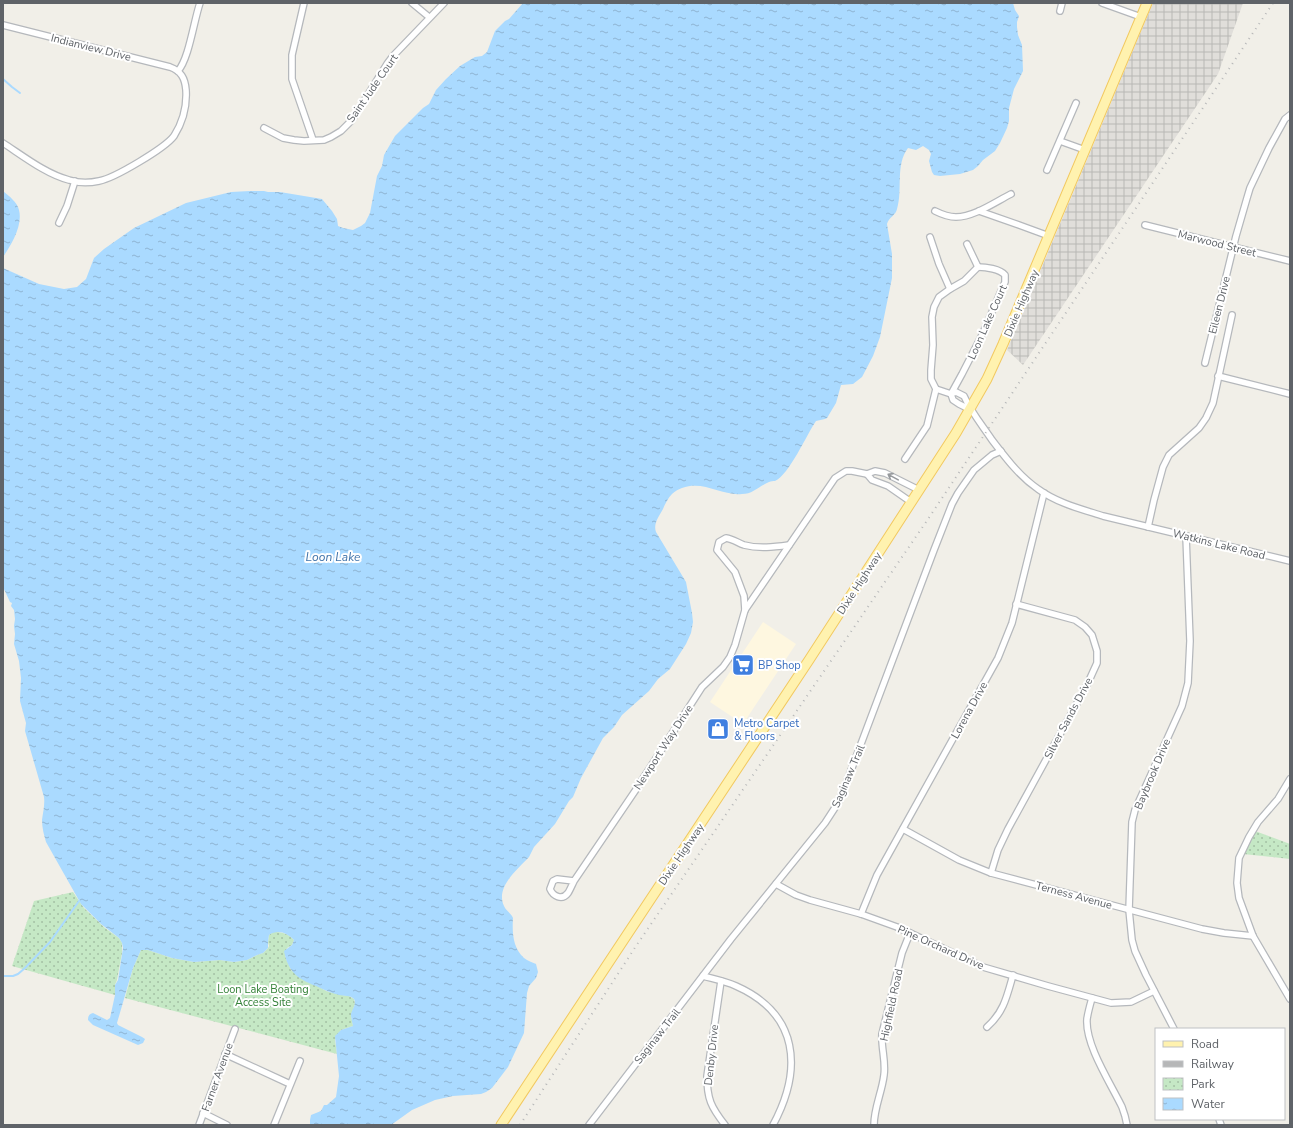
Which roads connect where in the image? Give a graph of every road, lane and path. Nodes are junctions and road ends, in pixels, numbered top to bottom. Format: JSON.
{"nodes":[{"id":1,"x":200,"y":3,"type":"edge"},
{"id":2,"x":304,"y":3,"type":"edge"},
{"id":3,"x":412,"y":3,"type":"edge"},
{"id":4,"x":444,"y":3,"type":"edge"},
{"id":5,"x":1062,"y":3,"type":"edge"},
{"id":6,"x":1102,"y":3,"type":"edge"},
{"id":7,"x":1146,"y":3,"type":"edge"},
{"id":8,"x":1060,"y":12,"type":"dead end"},
{"id":9,"x":430,"y":17,"type":"junction"},
{"id":10,"x":1141,"y":17,"type":"junction"},
{"id":11,"x":3,"y":25,"type":"edge"},
{"id":12,"x":178,"y":71,"type":"junction"},
{"id":13,"x":1076,"y":103,"type":"dead end"},
{"id":14,"x":1290,"y":115,"type":"edge"},
{"id":15,"x":264,"y":128,"type":"dead end"},
{"id":16,"x":313,"y":140,"type":"junction"},
{"id":17,"x":1060,"y":141,"type":"junction"},
{"id":18,"x":3,"y":142,"type":"edge"},
{"id":19,"x":1085,"y":150,"type":"junction"},
{"id":20,"x":1047,"y":170,"type":"dead end"},
{"id":21,"x":75,"y":181,"type":"junction"},
{"id":22,"x":1011,"y":194,"type":"dead end"},
{"id":23,"x":935,"y":211,"type":"dead end"},
{"id":24,"x":979,"y":211,"type":"junction"},
{"id":25,"x":59,"y":223,"type":"dead end"},
{"id":26,"x":1145,"y":226,"type":"dead end"},
{"id":27,"x":1049,"y":236,"type":"junction"},
{"id":28,"x":930,"y":237,"type":"dead end"},
{"id":29,"x":967,"y":244,"type":"dead end"},
{"id":30,"x":1234,"y":247,"type":"junction"},
{"id":31,"x":1290,"y":261,"type":"edge"},
{"id":32,"x":978,"y":267,"type":"junction"},
{"id":33,"x":950,"y":289,"type":"junction"},
{"id":34,"x":1232,"y":315,"type":"dead end"},
{"id":35,"x":1205,"y":363,"type":"dead end"},
{"id":36,"x":1218,"y":376,"type":"junction"},
{"id":37,"x":936,"y":389,"type":"junction"},
{"id":38,"x":951,"y":394,"type":"junction"},
{"id":39,"x":1290,"y":394,"type":"edge"},
{"id":40,"x":969,"y":409,"type":"junction"},
{"id":41,"x":1001,"y":451,"type":"junction"},
{"id":42,"x":905,"y":459,"type":"dead end"},
{"id":43,"x":867,"y":474,"type":"junction"},
{"id":44,"x":919,"y":490,"type":"junction"},
{"id":45,"x":1044,"y":493,"type":"junction"},
{"id":46,"x":911,"y":502,"type":"junction"},
{"id":47,"x":1148,"y":527,"type":"junction"},
{"id":48,"x":1186,"y":536,"type":"junction"},
{"id":49,"x":789,"y":545,"type":"junction"},
{"id":50,"x":1290,"y":561,"type":"edge"},
{"id":51,"x":1016,"y":604,"type":"junction"},
{"id":52,"x":745,"y":610,"type":"junction"},
{"id":53,"x":1290,"y":779,"type":"edge"},
{"id":54,"x":903,"y":829,"type":"junction"},
{"id":55,"x":991,"y":873,"type":"junction"},
{"id":56,"x":574,"y":881,"type":"dead end"},
{"id":57,"x":776,"y":884,"type":"junction"},
{"id":58,"x":1129,"y":910,"type":"junction"},
{"id":59,"x":861,"y":914,"type":"junction"},
{"id":60,"x":910,"y":933,"type":"junction"},
{"id":61,"x":1254,"y":936,"type":"junction"},
{"id":62,"x":703,"y":976,"type":"junction"},
{"id":63,"x":1013,"y":976,"type":"junction"},
{"id":64,"x":721,"y":981,"type":"junction"},
{"id":65,"x":1154,"y":991,"type":"junction"},
{"id":66,"x":1092,"y":998,"type":"junction"},
{"id":67,"x":1290,"y":999,"type":"edge"},
{"id":68,"x":987,"y":1027,"type":"dead end"},
{"id":69,"x":235,"y":1028,"type":"dead end"},
{"id":70,"x":1173,"y":1028,"type":"edge"},
{"id":71,"x":225,"y":1054,"type":"junction"},
{"id":72,"x":300,"y":1061,"type":"dead end"},
{"id":73,"x":290,"y":1084,"type":"junction"},
{"id":74,"x":203,"y":1113,"type":"junction"},
{"id":75,"x":198,"y":1125,"type":"edge"},
{"id":76,"x":227,"y":1125,"type":"edge"},
{"id":77,"x":274,"y":1125,"type":"edge"},
{"id":78,"x":500,"y":1125,"type":"edge"},
{"id":79,"x":588,"y":1125,"type":"edge"},
{"id":80,"x":725,"y":1125,"type":"edge"},
{"id":81,"x":773,"y":1125,"type":"edge"},
{"id":82,"x":874,"y":1125,"type":"edge"},
{"id":83,"x":1126,"y":1125,"type":"edge"}],
"edges":[{"from":1,"to":12,"type":"street"},
{"from":2,"to":16,"type":"street"},
{"from":3,"to":9,"type":"street"},
{"from":4,"to":9,"type":"street","name":"Saint Jude Court"},
{"from":5,"to":8,"type":"street"},
{"from":6,"to":10,"type":"street"},
{"from":7,"to":10,"type":"main road","name":"Dixie Highway"},
{"from":9,"to":16,"type":"street","name":"Saint Jude Court"},
{"from":10,"to":19,"type":"main road","name":"Dixie Highway"},
{"from":11,"to":12,"type":"street","name":"Indianview Drive"},
{"from":12,"to":21,"type":"street"},
{"from":13,"to":17,"type":"street"},
{"from":14,"to":30,"type":"street","name":"Eileen Drive"},
{"from":15,"to":16,"type":"street","name":"Saint Jude Court"},
{"from":17,"to":19,"type":"street"},
{"from":17,"to":20,"type":"street"},
{"from":18,"to":21,"type":"street"},
{"from":19,"to":27,"type":"main road","name":"Dixie Highway"},
{"from":21,"to":25,"type":"street"},
{"from":22,"to":24,"type":"street"},
{"from":23,"to":24,"type":"street"},
{"from":24,"to":27,"type":"street"},
{"from":26,"to":30,"type":"street","name":"Marwood Street"},
{"from":27,"to":40,"type":"main road","name":"Dixie Highway"},
{"from":28,"to":33,"type":"street"},
{"from":29,"to":32,"type":"street"},
{"from":30,"to":31,"type":"street","name":"Marwood Street"},
{"from":30,"to":35,"type":"street","name":"Eileen Drive"},
{"from":32,"to":33,"type":"street"},
{"from":32,"to":38,"type":"street","name":"Loon Lake Court"},
{"from":33,"to":37,"type":"street"},
{"from":34,"to":36,"type":"street"},
{"from":36,"to":39,"type":"street"},
{"from":36,"to":47,"type":"street"},
{"from":37,"to":38,"type":"street","name":"Watkins Lake Road"},
{"from":37,"to":42,"type":"street"},
{"from":38,"to":40,"type":"street","name":"Watkins Lake Road"},
{"from":38,"to":40,"type":"street","name":"Watkins Lake Road"},
{"from":40,"to":41,"type":"street","name":"Watkins Lake Road"},
{"from":40,"to":44,"type":"main road","name":"Dixie Highway"},
{"from":41,"to":45,"type":"street","name":"Watkins Lake Road"},
{"from":41,"to":57,"type":"street","name":"Saginaw Trail"},
{"from":44,"to":43,"type":"street","name":"Newport Way Drive","one_way":true},
{"from":43,"to":46,"type":"street","name":"Newport Way Drive"},
{"from":43,"to":49,"type":"street","name":"Newport Way Drive"},
{"from":44,"to":46,"type":"main road","name":"Dixie Highway"},
{"from":45,"to":47,"type":"street","name":"Watkins Lake Road"},
{"from":45,"to":51,"type":"street","name":"Lorena Drive"},
{"from":46,"to":78,"type":"main road","name":"Dixie Highway"},
{"from":47,"to":48,"type":"street","name":"Watkins Lake Road"},
{"from":48,"to":50,"type":"street","name":"Watkins Lake Road"},
{"from":48,"to":58,"type":"street","name":"Baybrook Drive"},
{"from":49,"to":52,"type":"street","name":"Newport Way Drive"},
{"from":49,"to":52,"type":"street","name":"Newport Way Drive"},
{"from":51,"to":54,"type":"street","name":"Lorena Drive"},
{"from":51,"to":55,"type":"street","name":"Silver Sands Drive"},
{"from":52,"to":56,"type":"street","name":"Newport Way Drive"},
{"from":53,"to":61,"type":"street"},
{"from":54,"to":55,"type":"street","name":"Terness Avenue"},
{"from":54,"to":59,"type":"street","name":"Lorena Drive"},
{"from":55,"to":58,"type":"street","name":"Terness Avenue"},
{"from":57,"to":59,"type":"street","name":"Pine Orchard Drive"},
{"from":57,"to":62,"type":"street","name":"Saginaw Trail"},
{"from":58,"to":61,"type":"street","name":"Terness Avenue"},
{"from":58,"to":65,"type":"street","name":"Baybrook Drive"},
{"from":59,"to":60,"type":"street","name":"Pine Orchard Drive"},
{"from":60,"to":63,"type":"street","name":"Pine Orchard Drive"},
{"from":60,"to":82,"type":"street","name":"Highfield Road"},
{"from":61,"to":67,"type":"street"},
{"from":62,"to":64,"type":"street"},
{"from":62,"to":79,"type":"street","name":"Saginaw Trail"},
{"from":63,"to":66,"type":"street","name":"Pine Orchard Drive"},
{"from":63,"to":68,"type":"street"},
{"from":64,"to":80,"type":"street","name":"Denby Drive"},
{"from":64,"to":81,"type":"street"},
{"from":65,"to":66,"type":"street","name":"Pine Orchard Drive"},
{"from":65,"to":70,"type":"street","name":"Baybrook Drive"},
{"from":66,"to":83,"type":"street"},
{"from":69,"to":71,"type":"street","name":"Farner Avenue"},
{"from":71,"to":73,"type":"street"},
{"from":71,"to":74,"type":"street","name":"Farner Avenue"},
{"from":72,"to":73,"type":"street"},
{"from":73,"to":77,"type":"street"},
{"from":74,"to":75,"type":"street","name":"Farner Avenue"},
{"from":74,"to":76,"type":"street"}]}
